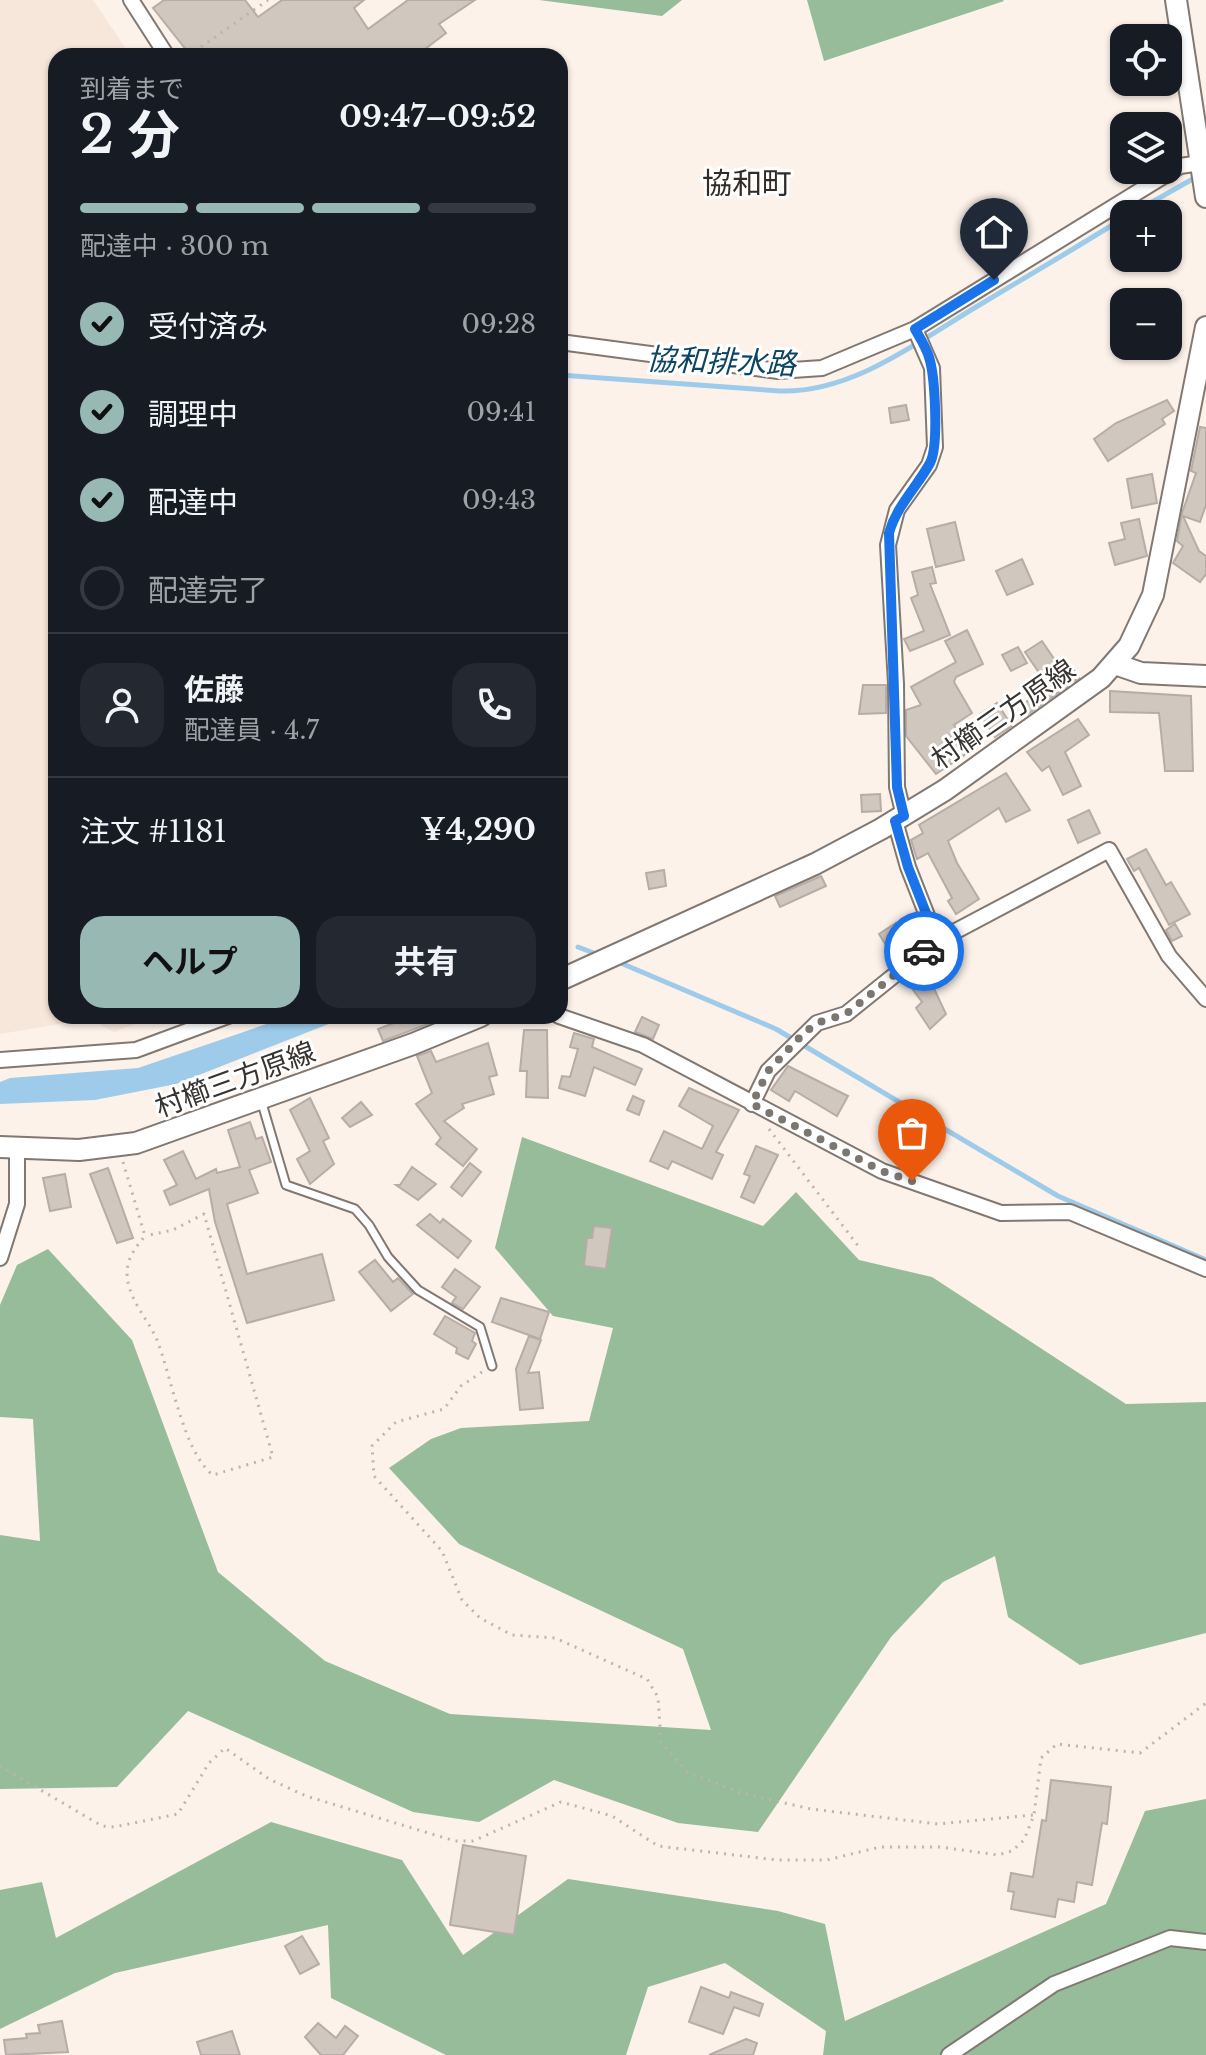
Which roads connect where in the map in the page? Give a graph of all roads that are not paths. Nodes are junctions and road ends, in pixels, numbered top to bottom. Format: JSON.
{"nodes":[{"id":1,"x":131,"y":0,"type":"edge"},
{"id":2,"x":1176,"y":0,"type":"edge"},
{"id":3,"x":162,"y":48,"type":"edge"},
{"id":4,"x":1204,"y":180,"type":"edge"},
{"id":5,"x":1206,"y":327,"type":"edge"},
{"id":6,"x":916,"y":331,"type":"junction"},
{"id":7,"x":568,"y":343,"type":"edge"},
{"id":8,"x":1115,"y":664,"type":"junction"},
{"id":9,"x":1206,"y":676,"type":"edge"},
{"id":10,"x":900,"y":818,"type":"junction"},
{"id":11,"x":937,"y":941,"type":"junction"},
{"id":12,"x":568,"y":976,"type":"edge"},
{"id":13,"x":1206,"y":999,"type":"edge"},
{"id":14,"x":568,"y":1019,"type":"edge"},
{"id":15,"x":206,"y":1024,"type":"edge"},
{"id":16,"x":460,"y":1024,"type":"edge"},
{"id":17,"x":0,"y":1060,"type":"edge"},
{"id":18,"x":261,"y":1099,"type":"junction"},
{"id":19,"x":752,"y":1104,"type":"junction"},
{"id":20,"x":8,"y":1147,"type":"edge"},
{"id":21,"x":0,"y":1258,"type":"edge"},
{"id":22,"x":1206,"y":1269,"type":"edge"},
{"id":23,"x":492,"y":1366,"type":"road end"},
{"id":24,"x":1206,"y":1942,"type":"edge"},
{"id":25,"x":949,"y":2055,"type":"edge"}],
"edges":[{"from":1,"to":3,"type":"street"},
{"from":2,"to":4,"type":"main road"},
{"from":4,"to":6,"type":"street"},
{"from":5,"to":8,"type":"main road","name":"村櫛三方原線"},
{"from":6,"to":7,"type":"street"},
{"from":6,"to":10,"type":"street"},
{"from":8,"to":9,"type":"main road"},
{"from":8,"to":10,"type":"main road","name":"村櫛三方原線"},
{"from":10,"to":11,"type":"street"},
{"from":10,"to":12,"type":"main road","name":"村櫛三方原線"},
{"from":11,"to":13,"type":"street"},
{"from":11,"to":19,"type":"street"},
{"from":14,"to":19,"type":"street"},
{"from":15,"to":17,"type":"street"},
{"from":16,"to":18,"type":"main road","name":"村櫛三方原線"},
{"from":18,"to":20,"type":"main road","name":"村櫛三方原線"},
{"from":18,"to":23,"type":"lane"},
{"from":19,"to":22,"type":"street"},
{"from":20,"to":21,"type":"street"},
{"from":24,"to":25,"type":"street"}]}
